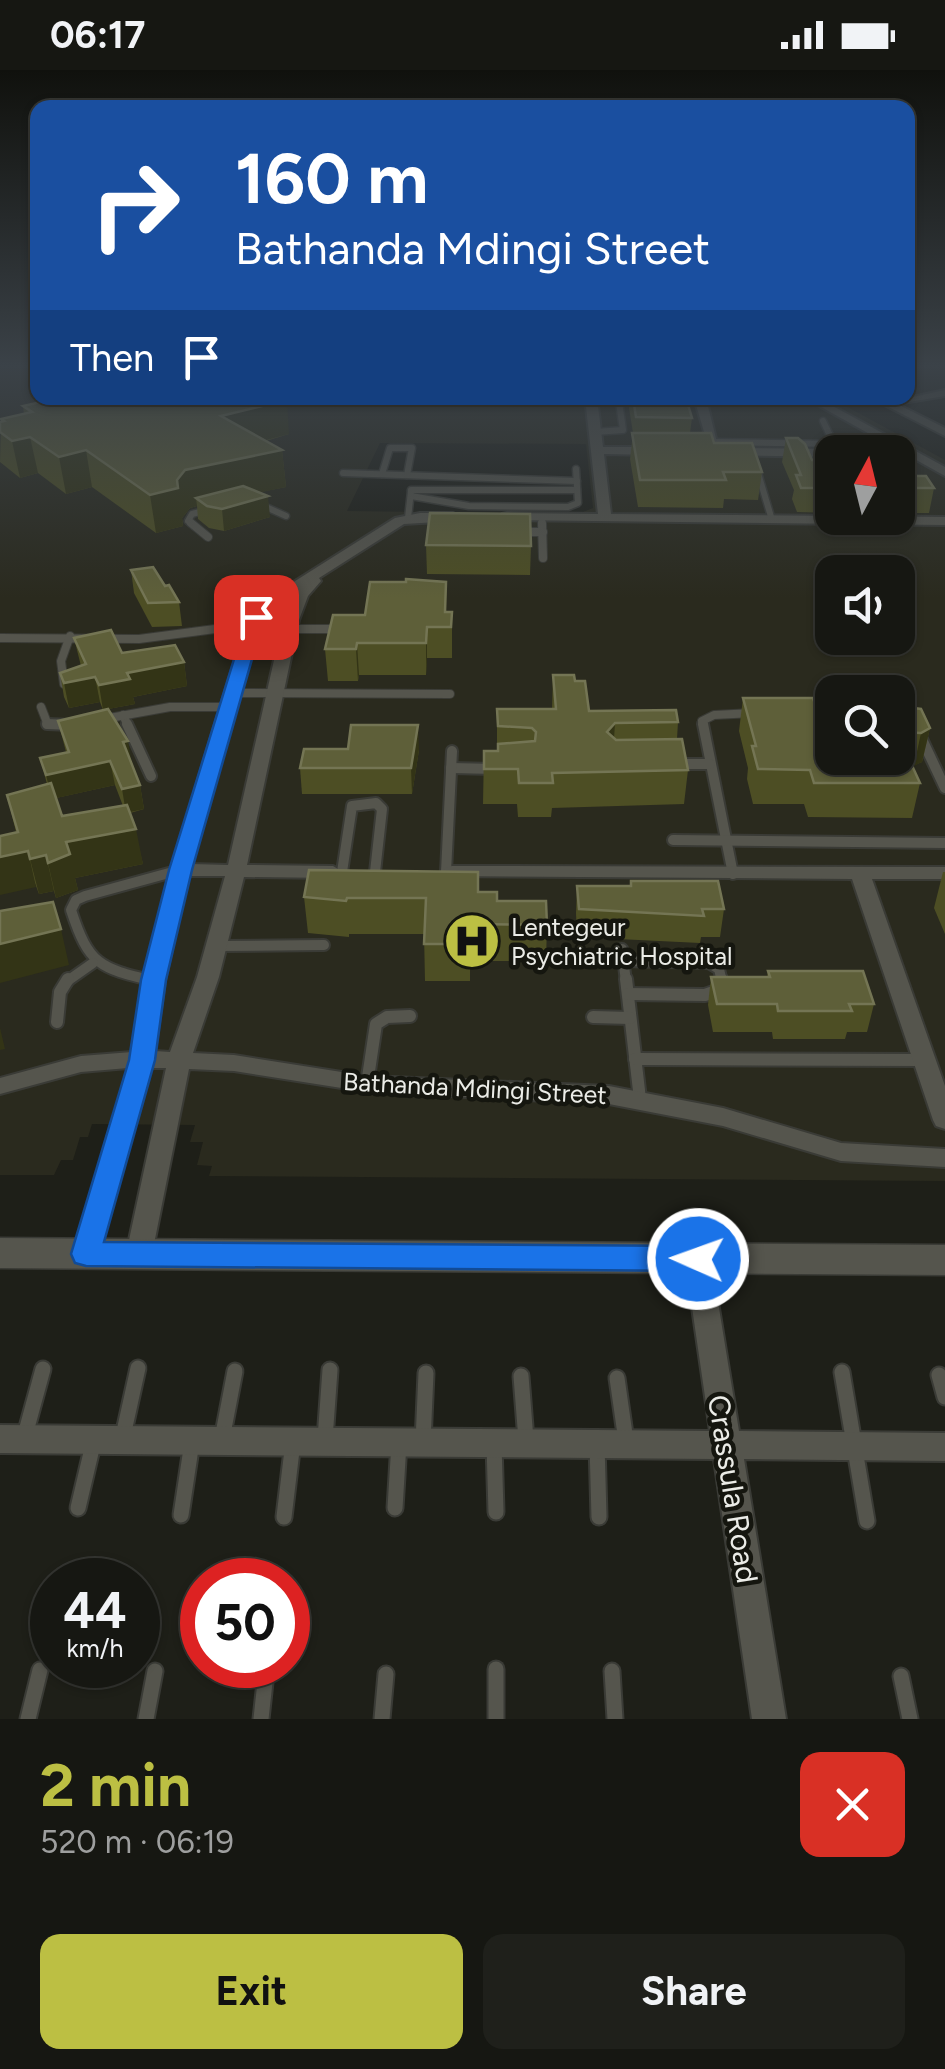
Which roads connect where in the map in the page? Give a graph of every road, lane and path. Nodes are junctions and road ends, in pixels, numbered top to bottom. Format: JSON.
{"nodes":[{"id":1,"x":596,"y":444,"type":"edge"},
{"id":2,"x":713,"y":444,"type":"edge"},
{"id":3,"x":714,"y":447,"type":"junction"},
{"id":4,"x":597,"y":450,"type":"junction"},
{"id":5,"x":815,"y":450,"type":"edge"},
{"id":6,"x":676,"y":451,"type":"edge"},
{"id":7,"x":696,"y":452,"type":"edge"},
{"id":8,"x":815,"y":455,"type":"edge"},
{"id":9,"x":915,"y":455,"type":"edge"},
{"id":10,"x":755,"y":462,"type":"edge"},
{"id":11,"x":576,"y":469,"type":"dead end"},
{"id":12,"x":945,"y":472,"type":"edge"},
{"id":13,"x":342,"y":473,"type":"dead end"},
{"id":14,"x":382,"y":474,"type":"junction"},
{"id":15,"x":410,"y":475,"type":"junction"},
{"id":16,"x":531,"y":484,"type":"junction"},
{"id":17,"x":577,"y":485,"type":"junction"},
{"id":18,"x":411,"y":493,"type":"junction"},
{"id":19,"x":246,"y":500,"type":"edge"},
{"id":20,"x":220,"y":506,"type":"edge"},
{"id":21,"x":286,"y":516,"type":"dead end"},
{"id":22,"x":408,"y":518,"type":"junction"},
{"id":23,"x":605,"y":518,"type":"junction"},
{"id":24,"x":772,"y":520,"type":"junction"},
{"id":25,"x":945,"y":521,"type":"edge"},
{"id":26,"x":543,"y":525,"type":"junction"},
{"id":27,"x":508,"y":532,"type":"edge"},
{"id":28,"x":208,"y":538,"type":"dead end"},
{"id":29,"x":544,"y":558,"type":"dead end"},
{"id":30,"x":322,"y":572,"type":"junction"},
{"id":31,"x":289,"y":629,"type":"junction"},
{"id":32,"x":252,"y":630,"type":"junction"},
{"id":33,"x":358,"y":630,"type":"edge"},
{"id":34,"x":70,"y":636,"type":"junction"},
{"id":35,"x":0,"y":638,"type":"edge"},
{"id":36,"x":65,"y":690,"type":"edge"},
{"id":37,"x":275,"y":692,"type":"junction"},
{"id":38,"x":450,"y":694,"type":"dead end"},
{"id":39,"x":232,"y":700,"type":"junction"},
{"id":40,"x":41,"y":707,"type":"dead end"},
{"id":41,"x":765,"y":713,"type":"edge"},
{"id":42,"x":123,"y":715,"type":"junction"},
{"id":43,"x":93,"y":721,"type":"edge"},
{"id":44,"x":915,"y":722,"type":"edge"},
{"id":45,"x":78,"y":724,"type":"edge"},
{"id":46,"x":452,"y":751,"type":"dead end"},
{"id":47,"x":671,"y":764,"type":"edge"},
{"id":48,"x":710,"y":764,"type":"junction"},
{"id":49,"x":451,"y":768,"type":"junction"},
{"id":50,"x":508,"y":769,"type":"edge"},
{"id":51,"x":151,"y":776,"type":"dead end"},
{"id":52,"x":945,"y":788,"type":"edge"},
{"id":53,"x":674,"y":840,"type":"dead end"},
{"id":54,"x":726,"y":841,"type":"junction"},
{"id":55,"x":945,"y":843,"type":"edge"},
{"id":56,"x":180,"y":870,"type":"junction"},
{"id":57,"x":236,"y":871,"type":"junction"},
{"id":58,"x":342,"y":872,"type":"junction"},
{"id":59,"x":384,"y":872,"type":"joint"},
{"id":60,"x":437,"y":872,"type":"joint"},
{"id":61,"x":945,"y":872,"type":"edge"},
{"id":62,"x":733,"y":874,"type":"junction"},
{"id":63,"x":861,"y":875,"type":"junction"},
{"id":64,"x":324,"y":945,"type":"dead end"},
{"id":65,"x":216,"y":946,"type":"junction"},
{"id":66,"x":92,"y":963,"type":"junction"},
{"id":67,"x":154,"y":980,"type":"junction"},
{"id":68,"x":628,"y":994,"type":"junction"},
{"id":69,"x":410,"y":1016,"type":"dead end"},
{"id":70,"x":593,"y":1018,"type":"dead end"},
{"id":71,"x":630,"y":1018,"type":"junction"},
{"id":72,"x":57,"y":1022,"type":"dead end"},
{"id":73,"x":635,"y":1059,"type":"junction"},
{"id":74,"x":142,"y":1060,"type":"junction"},
{"id":75,"x":178,"y":1060,"type":"junction"},
{"id":76,"x":924,"y":1060,"type":"junction"},
{"id":77,"x":367,"y":1084,"type":"junction"},
{"id":78,"x":0,"y":1086,"type":"edge"},
{"id":79,"x":640,"y":1100,"type":"junction"},
{"id":80,"x":945,"y":1120,"type":"edge"},
{"id":81,"x":945,"y":1158,"type":"edge"},
{"id":82,"x":0,"y":1253,"type":"edge"},
{"id":83,"x":86,"y":1254,"type":"junction"},
{"id":84,"x":139,"y":1254,"type":"junction"},
{"id":85,"x":698,"y":1259,"type":"junction"},
{"id":86,"x":945,"y":1260,"type":"edge"},
{"id":87,"x":42,"y":1368,"type":"dead end"},
{"id":88,"x":138,"y":1368,"type":"dead end"},
{"id":89,"x":330,"y":1370,"type":"dead end"},
{"id":90,"x":234,"y":1371,"type":"dead end"},
{"id":91,"x":842,"y":1372,"type":"dead end"},
{"id":92,"x":426,"y":1373,"type":"dead end"},
{"id":93,"x":939,"y":1375,"type":"dead end"},
{"id":94,"x":521,"y":1376,"type":"dead end"},
{"id":95,"x":617,"y":1378,"type":"dead end"},
{"id":96,"x":945,"y":1396,"type":"edge"},
{"id":97,"x":12,"y":1439,"type":"edge"},
{"id":98,"x":108,"y":1439,"type":"junction"},
{"id":99,"x":207,"y":1440,"type":"junction"},
{"id":100,"x":293,"y":1441,"type":"junction"},
{"id":101,"x":325,"y":1441,"type":"junction"},
{"id":102,"x":411,"y":1442,"type":"junction"},
{"id":103,"x":494,"y":1442,"type":"junction"},
{"id":104,"x":526,"y":1443,"type":"junction"},
{"id":105,"x":612,"y":1444,"type":"junction"},
{"id":106,"x":725,"y":1444,"type":"junction"},
{"id":107,"x":856,"y":1445,"type":"junction"},
{"id":108,"x":945,"y":1447,"type":"edge"},
{"id":109,"x":78,"y":1508,"type":"dead end"},
{"id":110,"x":395,"y":1508,"type":"dead end"},
{"id":111,"x":496,"y":1512,"type":"dead end"},
{"id":112,"x":181,"y":1516,"type":"dead end"},
{"id":113,"x":284,"y":1517,"type":"dead end"},
{"id":114,"x":599,"y":1517,"type":"dead end"},
{"id":115,"x":867,"y":1521,"type":"dead end"},
{"id":116,"x":496,"y":1670,"type":"dead end"},
{"id":117,"x":612,"y":1672,"type":"dead end"},
{"id":118,"x":386,"y":1674,"type":"dead end"},
{"id":119,"x":901,"y":1676,"type":"dead end"},
{"id":120,"x":36,"y":1688,"type":"edge"},
{"id":121,"x":152,"y":1688,"type":"edge"},
{"id":122,"x":264,"y":1688,"type":"edge"},
{"id":123,"x":28,"y":1719,"type":"edge"},
{"id":124,"x":146,"y":1719,"type":"edge"},
{"id":125,"x":261,"y":1719,"type":"edge"},
{"id":126,"x":382,"y":1719,"type":"edge"},
{"id":127,"x":496,"y":1719,"type":"edge"},
{"id":128,"x":615,"y":1719,"type":"edge"},
{"id":129,"x":769,"y":1719,"type":"edge"},
{"id":130,"x":910,"y":1719,"type":"edge"}],
"edges":[{"from":1,"to":4,"type":"street"},
{"from":2,"to":3,"type":"street"},
{"from":3,"to":5,"type":"lane"},
{"from":3,"to":7,"type":"street"},
{"from":3,"to":8,"type":"street"},
{"from":4,"to":6,"type":"street"},
{"from":4,"to":23,"type":"street"},
{"from":9,"to":12,"type":"street"},
{"from":10,"to":24,"type":"lane"},
{"from":11,"to":17,"type":"lane"},
{"from":13,"to":14,"type":"lane"},
{"from":14,"to":15,"type":"lane"},
{"from":14,"to":15,"type":"lane"},
{"from":15,"to":16,"type":"lane"},
{"from":15,"to":18,"type":"lane"},
{"from":16,"to":17,"type":"lane"},
{"from":16,"to":18,"type":"lane"},
{"from":17,"to":18,"type":"lane"},
{"from":18,"to":22,"type":"lane"},
{"from":19,"to":21,"type":"lane"},
{"from":20,"to":28,"type":"lane"},
{"from":22,"to":26,"type":"street"},
{"from":22,"to":30,"type":"street"},
{"from":23,"to":24,"type":"street"},
{"from":23,"to":26,"type":"street"},
{"from":24,"to":25,"type":"street"},
{"from":26,"to":27,"type":"lane"},
{"from":26,"to":29,"type":"lane"},
{"from":30,"to":31,"type":"street"},
{"from":30,"to":32,"type":"street"},
{"from":31,"to":32,"type":"lane"},
{"from":31,"to":33,"type":"lane"},
{"from":31,"to":37,"type":"street"},
{"from":32,"to":34,"type":"lane"},
{"from":32,"to":39,"type":"street"},
{"from":34,"to":35,"type":"lane"},
{"from":34,"to":36,"type":"lane"},
{"from":37,"to":38,"type":"lane"},
{"from":37,"to":39,"type":"lane"},
{"from":37,"to":57,"type":"street"},
{"from":39,"to":42,"type":"lane"},
{"from":39,"to":56,"type":"street"},
{"from":40,"to":45,"type":"lane"},
{"from":41,"to":48,"type":"lane"},
{"from":42,"to":43,"type":"lane"},
{"from":42,"to":51,"type":"lane"},
{"from":44,"to":52,"type":"lane"},
{"from":46,"to":49,"type":"lane"},
{"from":47,"to":48,"type":"lane"},
{"from":48,"to":54,"type":"lane"},
{"from":49,"to":50,"type":"lane"},
{"from":49,"to":60,"type":"lane"},
{"from":53,"to":54,"type":"lane"},
{"from":54,"to":55,"type":"lane"},
{"from":54,"to":62,"type":"lane"},
{"from":56,"to":57,"type":"street"},
{"from":56,"to":66,"type":"lane"},
{"from":56,"to":67,"type":"street"},
{"from":57,"to":58,"type":"street"},
{"from":57,"to":65,"type":"street"},
{"from":58,"to":59,"type":"street"},
{"from":58,"to":59,"type":"lane"},
{"from":60,"to":62,"type":"street"},
{"from":61,"to":63,"type":"street"},
{"from":62,"to":63,"type":"street"},
{"from":63,"to":76,"type":"street"},
{"from":64,"to":65,"type":"lane"},
{"from":65,"to":75,"type":"street"},
{"from":66,"to":67,"type":"lane"},
{"from":66,"to":72,"type":"lane"},
{"from":67,"to":74,"type":"street"},
{"from":68,"to":68,"type":"lane"},
{"from":68,"to":71,"type":"lane"},
{"from":69,"to":77,"type":"lane"},
{"from":70,"to":71,"type":"lane"},
{"from":71,"to":73,"type":"lane"},
{"from":73,"to":76,"type":"lane"},
{"from":73,"to":79,"type":"lane"},
{"from":74,"to":75,"type":"street","name":"Bathanda Mdingi Street"},
{"from":74,"to":78,"type":"street","name":"Bathanda Mdingi Street"},
{"from":74,"to":83,"type":"street"},
{"from":75,"to":77,"type":"street","name":"Bathanda Mdingi Street"},
{"from":75,"to":84,"type":"street"},
{"from":76,"to":80,"type":"street"},
{"from":77,"to":79,"type":"street","name":"Bathanda Mdingi Street"},
{"from":79,"to":81,"type":"street","name":"Bathanda Mdingi Street"},
{"from":82,"to":83,"type":"main road"},
{"from":83,"to":84,"type":"main road"},
{"from":84,"to":85,"type":"main road"},
{"from":85,"to":86,"type":"main road"},
{"from":85,"to":106,"type":"street","name":"Crassula Road"},
{"from":87,"to":97,"type":"lane"},
{"from":88,"to":98,"type":"lane"},
{"from":89,"to":101,"type":"lane"},
{"from":90,"to":99,"type":"lane"},
{"from":91,"to":107,"type":"lane"},
{"from":92,"to":102,"type":"lane"},
{"from":93,"to":96,"type":"lane"},
{"from":94,"to":104,"type":"lane"},
{"from":95,"to":105,"type":"lane"},
{"from":97,"to":98,"type":"street"},
{"from":98,"to":99,"type":"street"},
{"from":98,"to":109,"type":"lane"},
{"from":99,"to":100,"type":"street"},
{"from":99,"to":112,"type":"lane"},
{"from":100,"to":101,"type":"street"},
{"from":100,"to":113,"type":"lane"},
{"from":101,"to":102,"type":"street"},
{"from":102,"to":103,"type":"street"},
{"from":102,"to":110,"type":"lane"},
{"from":103,"to":104,"type":"street"},
{"from":103,"to":111,"type":"lane"},
{"from":104,"to":105,"type":"street"},
{"from":105,"to":106,"type":"street"},
{"from":105,"to":114,"type":"lane"},
{"from":106,"to":107,"type":"street"},
{"from":106,"to":129,"type":"street","name":"Crassula Road"},
{"from":107,"to":108,"type":"street"},
{"from":107,"to":115,"type":"lane"},
{"from":116,"to":127,"type":"lane"},
{"from":117,"to":128,"type":"lane"},
{"from":118,"to":126,"type":"lane"},
{"from":119,"to":130,"type":"lane"},
{"from":120,"to":123,"type":"lane"},
{"from":121,"to":124,"type":"lane"},
{"from":122,"to":125,"type":"lane"}]}
